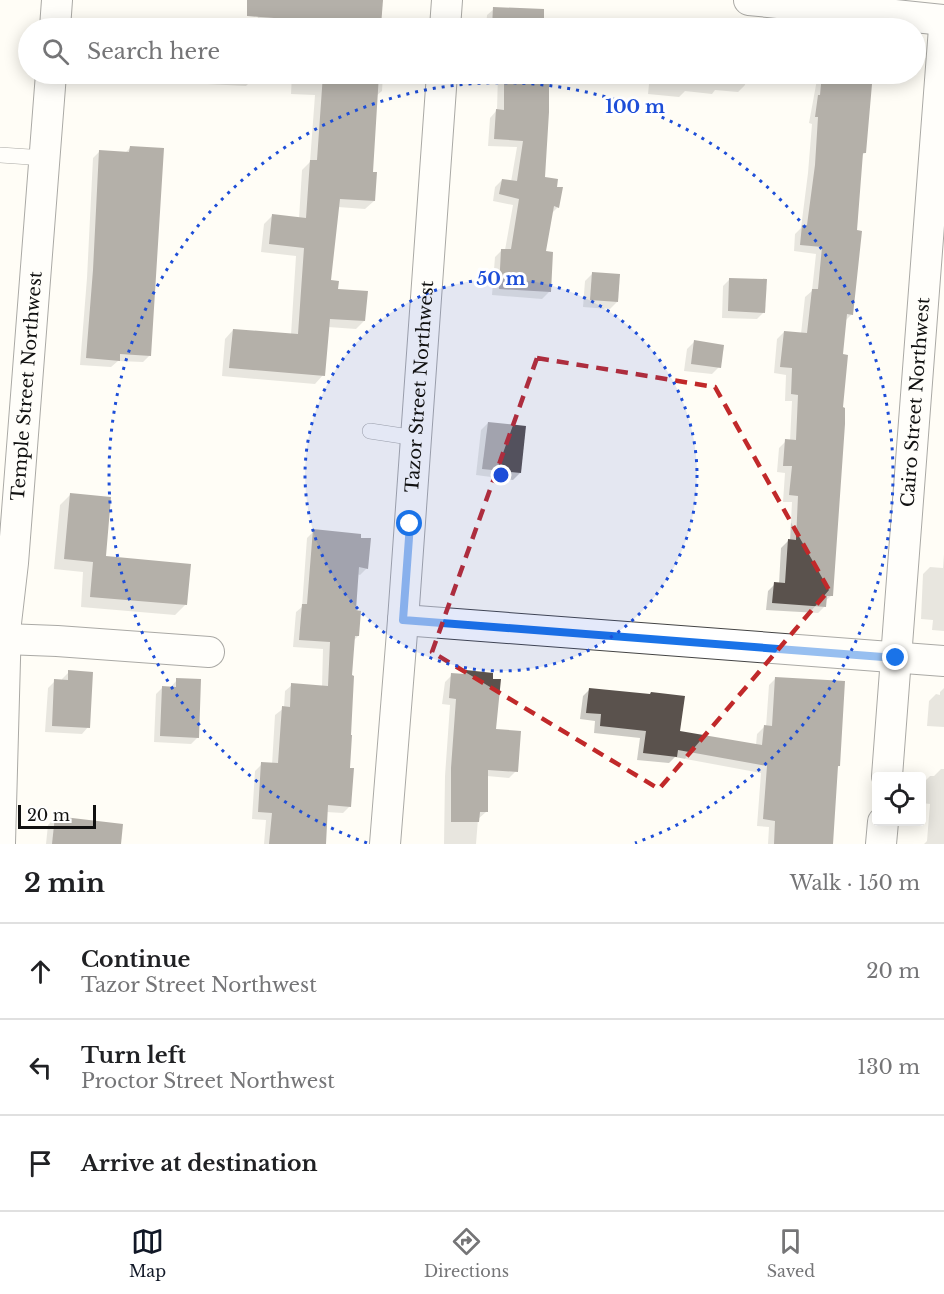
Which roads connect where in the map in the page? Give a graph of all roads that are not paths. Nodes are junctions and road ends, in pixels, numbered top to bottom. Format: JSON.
{"nodes":[{"id":1,"x":57,"y":0,"type":"edge"},
{"id":2,"x":447,"y":0,"type":"edge"},
{"id":3,"x":749,"y":0,"type":"edge"},
{"id":4,"x":56,"y":18,"type":"edge"},
{"id":5,"x":446,"y":18,"type":"edge"},
{"id":6,"x":924,"y":18,"type":"edge"},
{"id":7,"x":926,"y":18,"type":"edge"},
{"id":8,"x":944,"y":20,"type":"edge"},
{"id":9,"x":944,"y":28,"type":"edge"},
{"id":10,"x":50,"y":84,"type":"edge"},
{"id":11,"x":441,"y":84,"type":"edge"},
{"id":12,"x":0,"y":155,"type":"edge"},
{"id":13,"x":45,"y":158,"type":"junction"},
{"id":14,"x":370,"y":431,"type":"dead end"},
{"id":15,"x":416,"y":438,"type":"junction"},
{"id":16,"x":403,"y":620,"type":"junction"},
{"id":17,"x":4,"y":628,"type":"edge"},
{"id":18,"x":209,"y":652,"type":"dead end"},
{"id":19,"x":896,"y":658,"type":"junction"},
{"id":20,"x":944,"y":662,"type":"edge"},
{"id":21,"x":886,"y":772,"type":"edge"},
{"id":22,"x":883,"y":826,"type":"edge"},
{"id":23,"x":0,"y":843,"type":"edge"},
{"id":24,"x":385,"y":844,"type":"edge"},
{"id":25,"x":881,"y":844,"type":"edge"}],
"edges":[{"from":1,"to":4,"type":"street"},
{"from":2,"to":5,"type":"street"},
{"from":3,"to":6,"type":"street"},
{"from":7,"to":8,"type":"street"},
{"from":9,"to":19,"type":"street","name":"Cairo Street Northwest"},
{"from":10,"to":13,"type":"street","name":"Temple Street Northwest"},
{"from":11,"to":15,"type":"street","name":"Tazor Street Northwest"},
{"from":12,"to":13,"type":"lane"},
{"from":13,"to":17,"type":"street","name":"Temple Street Northwest"},
{"from":14,"to":15,"type":"lane"},
{"from":15,"to":16,"type":"street","name":"Tazor Street Northwest"},
{"from":16,"to":19,"type":"street"},
{"from":16,"to":24,"type":"street","name":"Tazor Street Northwest"},
{"from":17,"to":18,"type":"street"},
{"from":17,"to":23,"type":"street","name":"Temple Street Northwest"},
{"from":19,"to":20,"type":"street"},
{"from":19,"to":21,"type":"street","name":"Cairo Street Northwest"},
{"from":22,"to":25,"type":"street"}]}
